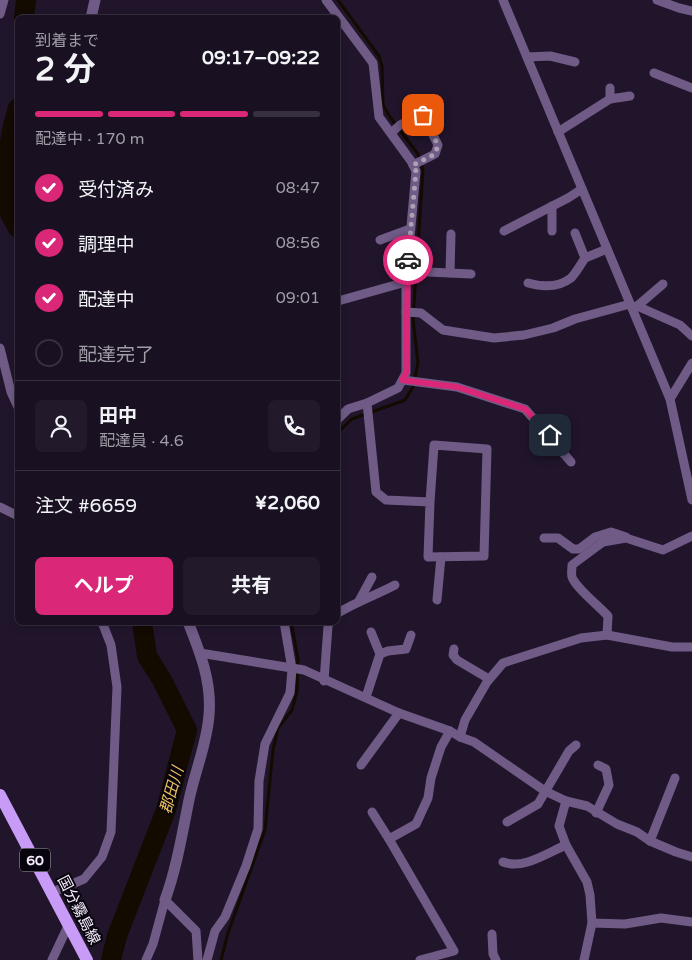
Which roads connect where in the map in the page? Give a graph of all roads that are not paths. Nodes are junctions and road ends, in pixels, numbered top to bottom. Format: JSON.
{"nodes":[{"id":1,"x":4,"y":0,"type":"edge"},
{"id":2,"x":95,"y":0,"type":"edge"},
{"id":3,"x":326,"y":0,"type":"edge"},
{"id":4,"x":503,"y":0,"type":"edge"},
{"id":5,"x":657,"y":0,"type":"edge"},
{"id":6,"x":692,"y":11,"type":"edge"},
{"id":7,"x":0,"y":14,"type":"edge"},
{"id":8,"x":92,"y":15,"type":"edge"},
{"id":9,"x":336,"y":15,"type":"edge"},
{"id":10,"x":340,"y":20,"type":"edge"},
{"id":11,"x":527,"y":57,"type":"junction"},
{"id":12,"x":575,"y":62,"type":"dead end"},
{"id":13,"x":654,"y":73,"type":"dead end"},
{"id":14,"x":610,"y":88,"type":"dead end"},
{"id":15,"x":692,"y":88,"type":"edge"},
{"id":16,"x":630,"y":96,"type":"dead end"},
{"id":17,"x":610,"y":99,"type":"junction"},
{"id":18,"x":391,"y":132,"type":"junction"},
{"id":19,"x":558,"y":132,"type":"junction"},
{"id":20,"x":414,"y":165,"type":"junction"},
{"id":21,"x":582,"y":189,"type":"junction"},
{"id":22,"x":552,"y":206,"type":"junction"},
{"id":23,"x":410,"y":229,"type":"junction"},
{"id":24,"x":504,"y":231,"type":"dead end"},
{"id":25,"x":552,"y":231,"type":"dead end"},
{"id":26,"x":450,"y":234,"type":"dead end"},
{"id":27,"x":575,"y":234,"type":"dead end"},
{"id":28,"x":380,"y":240,"type":"dead end"},
{"id":29,"x":607,"y":249,"type":"junction"},
{"id":30,"x":585,"y":258,"type":"junction"},
{"id":31,"x":408,"y":271,"type":"junction"},
{"id":32,"x":450,"y":273,"type":"junction"},
{"id":33,"x":471,"y":274,"type":"dead end"},
{"id":34,"x":406,"y":282,"type":"junction"},
{"id":35,"x":528,"y":283,"type":"dead end"},
{"id":36,"x":663,"y":284,"type":"dead end"},
{"id":37,"x":340,"y":300,"type":"edge"},
{"id":38,"x":633,"y":307,"type":"junction"},
{"id":39,"x":407,"y":312,"type":"junction"},
{"id":40,"x":692,"y":336,"type":"edge"},
{"id":41,"x":0,"y":348,"type":"edge"},
{"id":42,"x":692,"y":363,"type":"edge"},
{"id":43,"x":404,"y":380,"type":"junction"},
{"id":44,"x":15,"y":399,"type":"edge"},
{"id":45,"x":670,"y":399,"type":"junction"},
{"id":46,"x":368,"y":410,"type":"junction"},
{"id":47,"x":340,"y":417,"type":"edge"},
{"id":48,"x":571,"y":462,"type":"dead end"},
{"id":49,"x":692,"y":500,"type":"edge"},
{"id":50,"x":430,"y":502,"type":"junction"},
{"id":51,"x":0,"y":507,"type":"edge"},
{"id":52,"x":15,"y":514,"type":"edge"},
{"id":53,"x":692,"y":536,"type":"edge"},
{"id":54,"x":544,"y":538,"type":"dead end"},
{"id":55,"x":626,"y":538,"type":"junction"},
{"id":56,"x":441,"y":557,"type":"junction"},
{"id":57,"x":372,"y":578,"type":"dead end"},
{"id":58,"x":395,"y":585,"type":"dead end"},
{"id":59,"x":436,"y":600,"type":"dead end"},
{"id":60,"x":360,"y":601,"type":"junction"},
{"id":61,"x":340,"y":613,"type":"edge"},
{"id":62,"x":103,"y":625,"type":"edge"},
{"id":63,"x":189,"y":625,"type":"edge"},
{"id":64,"x":285,"y":625,"type":"edge"},
{"id":65,"x":328,"y":625,"type":"edge"},
{"id":66,"x":371,"y":632,"type":"dead end"},
{"id":67,"x":411,"y":635,"type":"dead end"},
{"id":68,"x":607,"y":636,"type":"junction"},
{"id":69,"x":692,"y":647,"type":"edge"},
{"id":70,"x":454,"y":649,"type":"dead end"},
{"id":71,"x":200,"y":653,"type":"junction"},
{"id":72,"x":380,"y":654,"type":"junction"},
{"id":73,"x":292,"y":669,"type":"junction"},
{"id":74,"x":489,"y":679,"type":"junction"},
{"id":75,"x":324,"y":680,"type":"junction"},
{"id":76,"x":366,"y":697,"type":"junction"},
{"id":77,"x":400,"y":713,"type":"junction"},
{"id":78,"x":450,"y":731,"type":"junction"},
{"id":79,"x":460,"y":737,"type":"junction"},
{"id":80,"x":576,"y":745,"type":"dead end"},
{"id":81,"x":361,"y":765,"type":"dead end"},
{"id":82,"x":598,"y":765,"type":"dead end"},
{"id":83,"x":675,"y":778,"type":"dead end"},
{"id":84,"x":545,"y":791,"type":"junction"},
{"id":85,"x":566,"y":801,"type":"junction"},
{"id":86,"x":2,"y":804,"type":"edge"},
{"id":87,"x":372,"y":812,"type":"dead end"},
{"id":88,"x":596,"y":812,"type":"junction"},
{"id":89,"x":508,"y":822,"type":"dead end"},
{"id":90,"x":389,"y":839,"type":"junction"},
{"id":91,"x":650,"y":841,"type":"junction"},
{"id":92,"x":566,"y":845,"type":"junction"},
{"id":93,"x":692,"y":857,"type":"edge"},
{"id":94,"x":502,"y":862,"type":"dead end"},
{"id":95,"x":53,"y":892,"type":"junction"},
{"id":96,"x":165,"y":900,"type":"junction"},
{"id":97,"x":692,"y":922,"type":"edge"},
{"id":98,"x":592,"y":923,"type":"junction"},
{"id":99,"x":68,"y":926,"type":"junction"},
{"id":100,"x":492,"y":934,"type":"dead end"},
{"id":101,"x":52,"y":960,"type":"edge"},
{"id":102,"x":87,"y":960,"type":"edge"},
{"id":103,"x":146,"y":960,"type":"edge"},
{"id":104,"x":198,"y":960,"type":"edge"},
{"id":105,"x":207,"y":960,"type":"edge"},
{"id":106,"x":420,"y":960,"type":"edge"},
{"id":107,"x":496,"y":960,"type":"edge"},
{"id":108,"x":584,"y":960,"type":"edge"}],
"edges":[{"from":1,"to":7,"type":"street"},
{"from":2,"to":8,"type":"street"},
{"from":3,"to":9,"type":"street"},
{"from":4,"to":11,"type":"street"},
{"from":5,"to":6,"type":"street"},
{"from":10,"to":18,"type":"street"},
{"from":11,"to":12,"type":"street"},
{"from":11,"to":19,"type":"street"},
{"from":13,"to":15,"type":"street"},
{"from":14,"to":17,"type":"street"},
{"from":16,"to":17,"type":"street"},
{"from":17,"to":19,"type":"street"},
{"from":18,"to":20,"type":"street"},
{"from":18,"to":20,"type":"street"},
{"from":19,"to":21,"type":"street"},
{"from":20,"to":23,"type":"street"},
{"from":21,"to":22,"type":"street"},
{"from":21,"to":29,"type":"street"},
{"from":22,"to":24,"type":"street"},
{"from":22,"to":25,"type":"street"},
{"from":23,"to":28,"type":"street"},
{"from":23,"to":31,"type":"street"},
{"from":26,"to":32,"type":"street"},
{"from":27,"to":30,"type":"street"},
{"from":29,"to":30,"type":"street"},
{"from":29,"to":38,"type":"street"},
{"from":30,"to":35,"type":"street"},
{"from":31,"to":32,"type":"street"},
{"from":31,"to":34,"type":"street"},
{"from":32,"to":33,"type":"street"},
{"from":34,"to":37,"type":"street"},
{"from":34,"to":39,"type":"street"},
{"from":36,"to":38,"type":"street"},
{"from":38,"to":39,"type":"street"},
{"from":38,"to":40,"type":"street"},
{"from":38,"to":45,"type":"street"},
{"from":39,"to":43,"type":"street"},
{"from":41,"to":44,"type":"street"},
{"from":42,"to":45,"type":"street"},
{"from":43,"to":46,"type":"street"},
{"from":43,"to":48,"type":"street"},
{"from":45,"to":49,"type":"street"},
{"from":46,"to":47,"type":"street"},
{"from":46,"to":50,"type":"street"},
{"from":50,"to":56,"type":"street"},
{"from":50,"to":56,"type":"street"},
{"from":51,"to":52,"type":"street"},
{"from":53,"to":55,"type":"street"},
{"from":54,"to":55,"type":"street"},
{"from":55,"to":68,"type":"street"},
{"from":56,"to":59,"type":"street"},
{"from":57,"to":60,"type":"street"},
{"from":58,"to":60,"type":"street"},
{"from":60,"to":61,"type":"street"},
{"from":62,"to":95,"type":"street"},
{"from":63,"to":71,"type":"street"},
{"from":64,"to":73,"type":"street"},
{"from":65,"to":75,"type":"street"},
{"from":66,"to":72,"type":"street"},
{"from":67,"to":72,"type":"street"},
{"from":68,"to":69,"type":"street"},
{"from":68,"to":74,"type":"street"},
{"from":70,"to":74,"type":"street"},
{"from":71,"to":73,"type":"street"},
{"from":71,"to":96,"type":"street"},
{"from":72,"to":76,"type":"street"},
{"from":73,"to":75,"type":"street"},
{"from":73,"to":105,"type":"street"},
{"from":74,"to":79,"type":"street"},
{"from":75,"to":76,"type":"street"},
{"from":76,"to":77,"type":"street"},
{"from":77,"to":78,"type":"street"},
{"from":77,"to":81,"type":"street"},
{"from":78,"to":79,"type":"street"},
{"from":78,"to":90,"type":"street"},
{"from":79,"to":84,"type":"street"},
{"from":80,"to":84,"type":"street"},
{"from":82,"to":88,"type":"street"},
{"from":83,"to":91,"type":"street"},
{"from":84,"to":85,"type":"street"},
{"from":84,"to":89,"type":"street"},
{"from":85,"to":88,"type":"street"},
{"from":85,"to":92,"type":"street"},
{"from":86,"to":95,"type":"main road","name":"国分霧島線","number":"60"},
{"from":87,"to":90,"type":"street"},
{"from":88,"to":91,"type":"street"},
{"from":90,"to":106,"type":"street"},
{"from":91,"to":93,"type":"street"},
{"from":92,"to":94,"type":"street"},
{"from":92,"to":98,"type":"street"},
{"from":95,"to":99,"type":"main road","name":"国分霧島線","number":"60"},
{"from":96,"to":103,"type":"street"},
{"from":96,"to":104,"type":"street"},
{"from":97,"to":98,"type":"street"},
{"from":98,"to":108,"type":"street"},
{"from":99,"to":101,"type":"street"},
{"from":99,"to":102,"type":"main road","name":"国分霧島線","number":"60"},
{"from":100,"to":107,"type":"street"}]}
